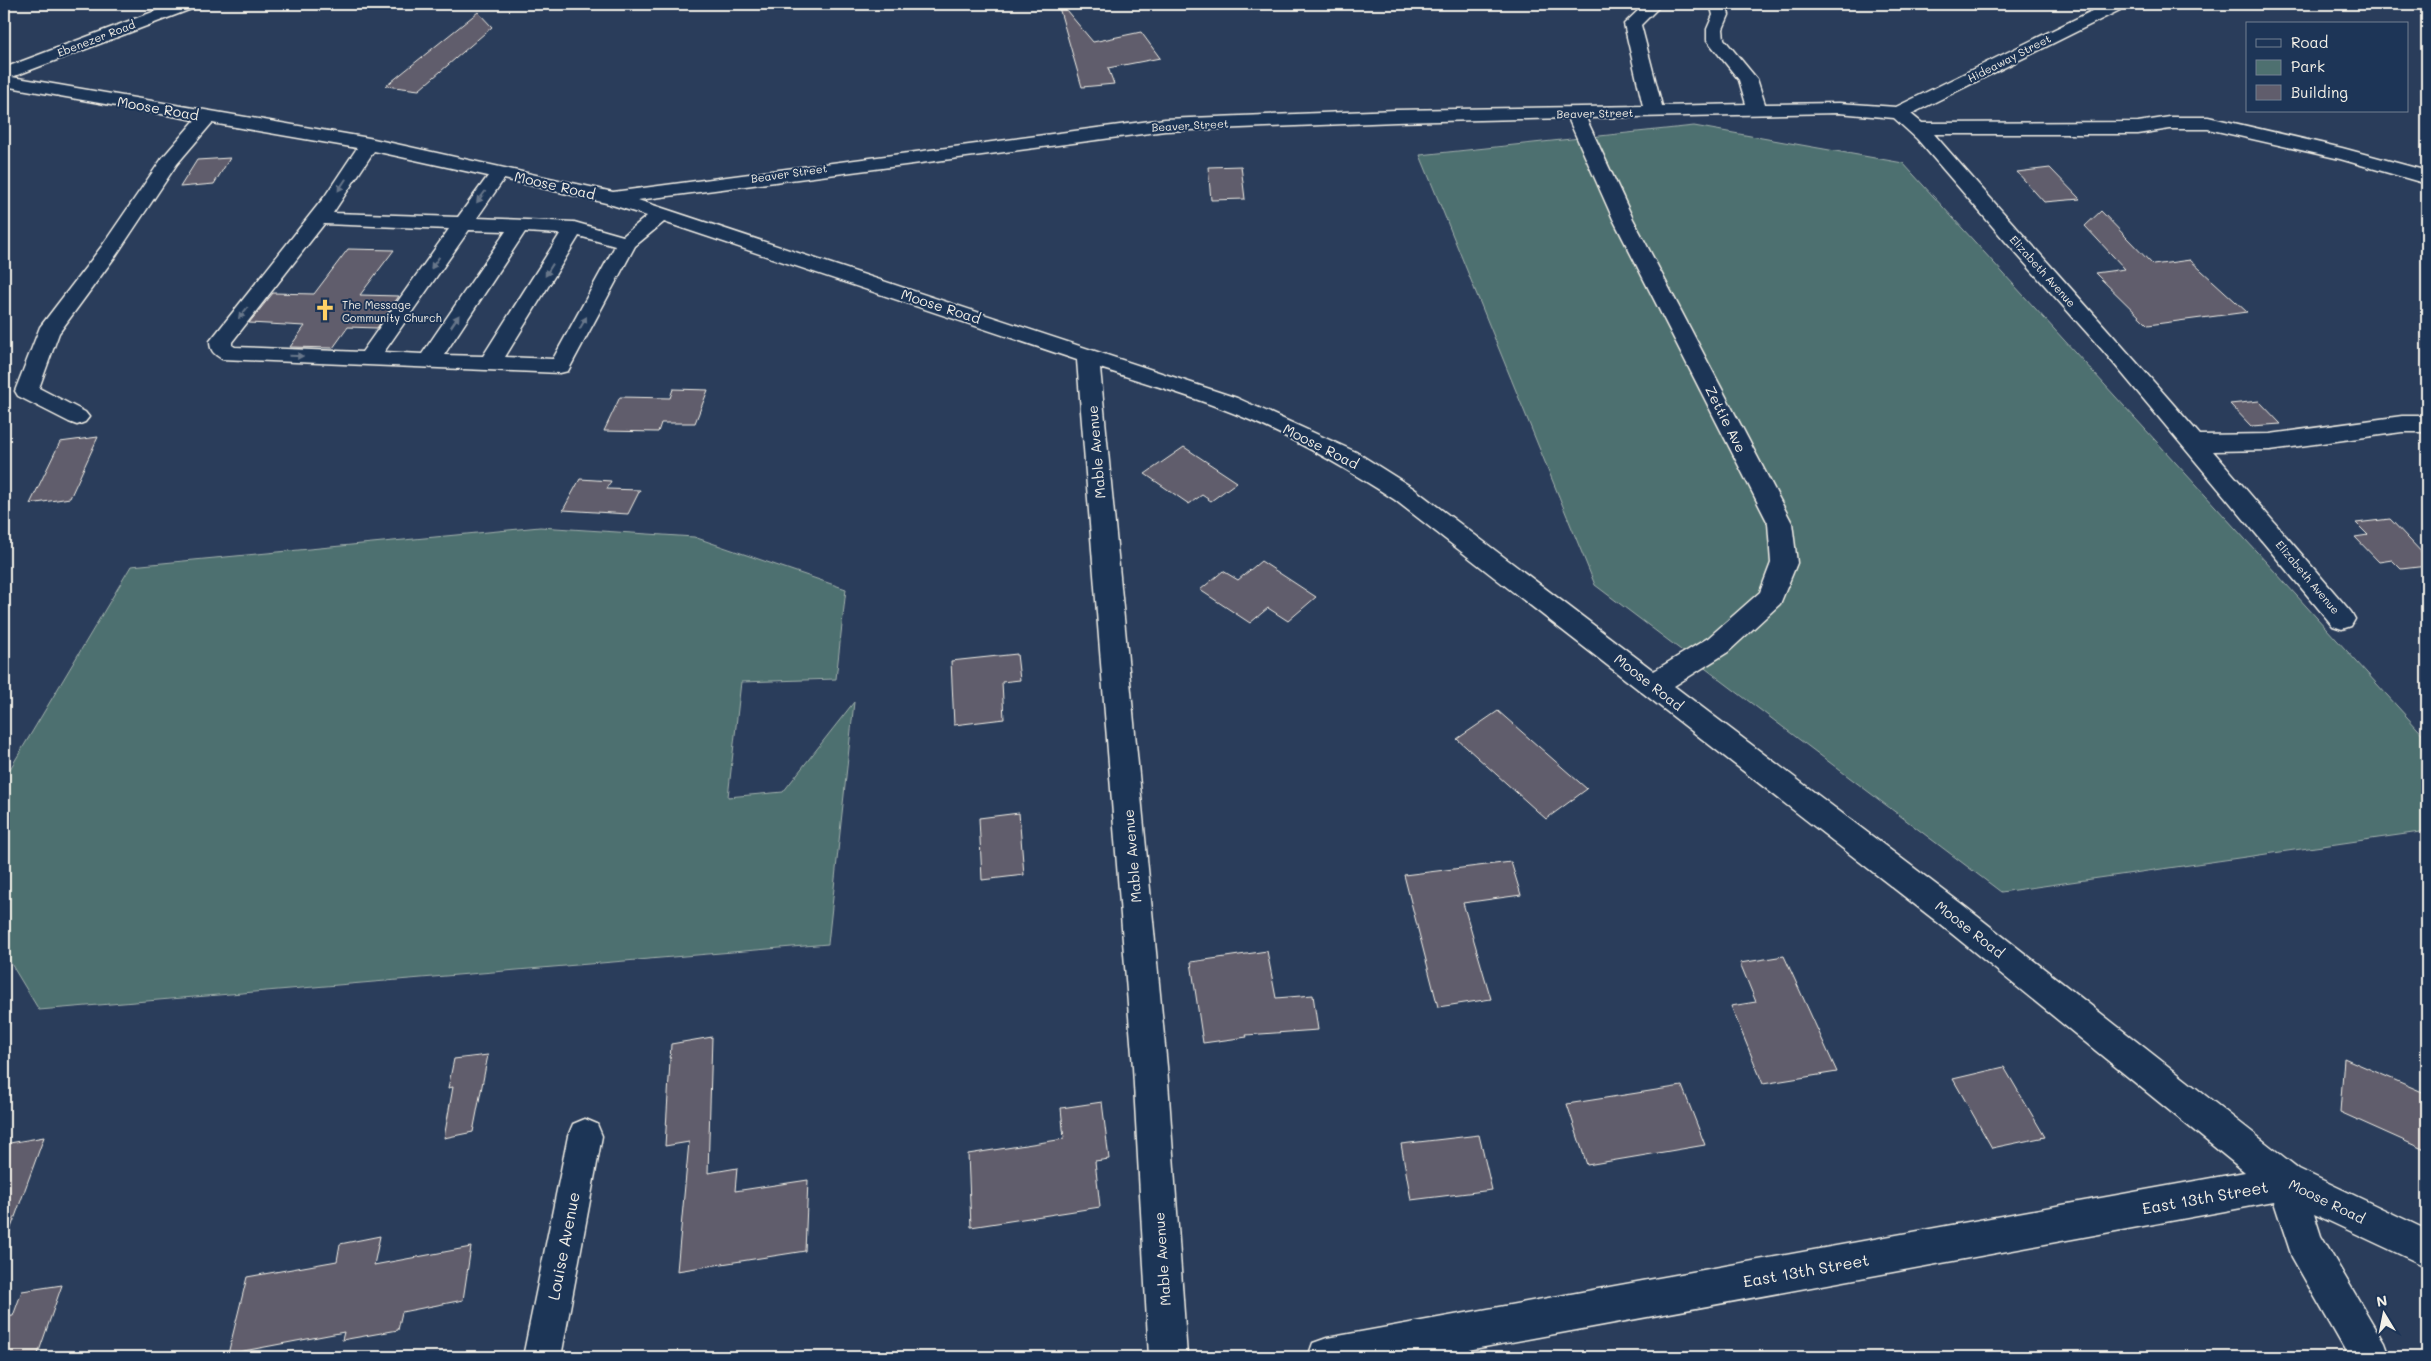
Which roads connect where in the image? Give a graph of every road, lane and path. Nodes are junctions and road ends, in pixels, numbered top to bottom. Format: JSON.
{"nodes":[{"id":1,"x":188,"y":4,"type":"edge"},
{"id":2,"x":1654,"y":4,"type":"edge"},
{"id":3,"x":1718,"y":4,"type":"edge"},
{"id":4,"x":2118,"y":4,"type":"edge"},
{"id":5,"x":128,"y":10,"type":"dead end"},
{"id":6,"x":113,"y":31,"type":"junction"},
{"id":7,"x":4,"y":74,"type":"edge"},
{"id":8,"x":4,"y":81,"type":"edge"},
{"id":9,"x":1757,"y":110,"type":"junction"},
{"id":10,"x":1654,"y":112,"type":"junction"},
{"id":11,"x":1575,"y":113,"type":"junction"},
{"id":12,"x":1900,"y":113,"type":"junction"},
{"id":13,"x":208,"y":116,"type":"junction"},
{"id":14,"x":1918,"y":130,"type":"junction"},
{"id":15,"x":369,"y":144,"type":"junction"},
{"id":16,"x":500,"y":172,"type":"junction"},
{"id":17,"x":2427,"y":178,"type":"edge"},
{"id":18,"x":612,"y":198,"type":"junction"},
{"id":19,"x":662,"y":214,"type":"junction"},
{"id":20,"x":318,"y":218,"type":"junction"},
{"id":21,"x":463,"y":223,"type":"junction"},
{"id":22,"x":520,"y":225,"type":"junction"},
{"id":23,"x":574,"y":228,"type":"junction"},
{"id":24,"x":627,"y":243,"type":"junction"},
{"id":25,"x":1088,"y":355,"type":"junction"},
{"id":26,"x":368,"y":359,"type":"junction"},
{"id":27,"x":428,"y":362,"type":"junction"},
{"id":28,"x":490,"y":363,"type":"junction"},
{"id":29,"x":77,"y":417,"type":"dead end"},
{"id":30,"x":2427,"y":424,"type":"edge"},
{"id":31,"x":2194,"y":442,"type":"junction"},
{"id":32,"x":2342,"y":619,"type":"dead end"},
{"id":33,"x":1652,"y":685,"type":"junction"},
{"id":34,"x":585,"y":1136,"type":"dead end"},
{"id":35,"x":2286,"y":1182,"type":"junction"},
{"id":36,"x":2427,"y":1249,"type":"edge"},
{"id":37,"x":542,"y":1357,"type":"edge"},
{"id":38,"x":1168,"y":1357,"type":"edge"},
{"id":39,"x":1327,"y":1357,"type":"edge"},
{"id":40,"x":2370,"y":1357,"type":"edge"}],
"edges":[{"from":1,"to":6,"type":"street","name":"Ebenezer Road"},
{"from":2,"to":10,"type":"street","name":"Beaver Street"},
{"from":3,"to":9,"type":"street"},
{"from":4,"to":12,"type":"street","name":"Hideaway Street"},
{"from":5,"to":6,"type":"street"},
{"from":6,"to":7,"type":"street","name":"Ebenezer Road"},
{"from":8,"to":13,"type":"street","name":"Moose Road"},
{"from":9,"to":10,"type":"street"},
{"from":9,"to":12,"type":"street"},
{"from":10,"to":11,"type":"street","name":"Beaver Street"},
{"from":11,"to":18,"type":"street","name":"Beaver Street"},
{"from":11,"to":33,"type":"street","name":"Zettie Ave"},
{"from":12,"to":14,"type":"street","name":"Elizabeth Avenue"},
{"from":13,"to":15,"type":"street","name":"Moose Road"},
{"from":13,"to":29,"type":"street"},
{"from":14,"to":17,"type":"street"},
{"from":14,"to":31,"type":"street","name":"Elizabeth Avenue"},
{"from":15,"to":16,"type":"street","name":"Moose Road"},
{"from":15,"to":20,"type":"street","one_way":true},
{"from":16,"to":18,"type":"street","name":"Moose Road"},
{"from":16,"to":21,"type":"street","one_way":true},
{"from":18,"to":19,"type":"street","name":"Moose Road"},
{"from":19,"to":24,"type":"street"},
{"from":19,"to":25,"type":"street","name":"Moose Road"},
{"from":20,"to":21,"type":"street"},
{"from":20,"to":26,"type":"street","one_way":true},
{"from":21,"to":22,"type":"street"},
{"from":21,"to":26,"type":"street","one_way":true},
{"from":22,"to":23,"type":"street"},
{"from":27,"to":22,"type":"street","one_way":true},
{"from":23,"to":24,"type":"street"},
{"from":23,"to":28,"type":"street","one_way":true},
{"from":28,"to":24,"type":"street","one_way":true},
{"from":25,"to":33,"type":"street","name":"Moose Road"},
{"from":25,"to":38,"type":"street","name":"Mable Avenue"},
{"from":26,"to":27,"type":"street"},
{"from":27,"to":28,"type":"street"},
{"from":30,"to":31,"type":"street"},
{"from":31,"to":32,"type":"street","name":"Elizabeth Avenue"},
{"from":33,"to":35,"type":"street","name":"Moose Road"},
{"from":34,"to":37,"type":"street","name":"Louise Avenue"},
{"from":35,"to":36,"type":"street","name":"Moose Road"},
{"from":35,"to":39,"type":"street","name":"East 13th Street"},
{"from":35,"to":40,"type":"street"}]}
